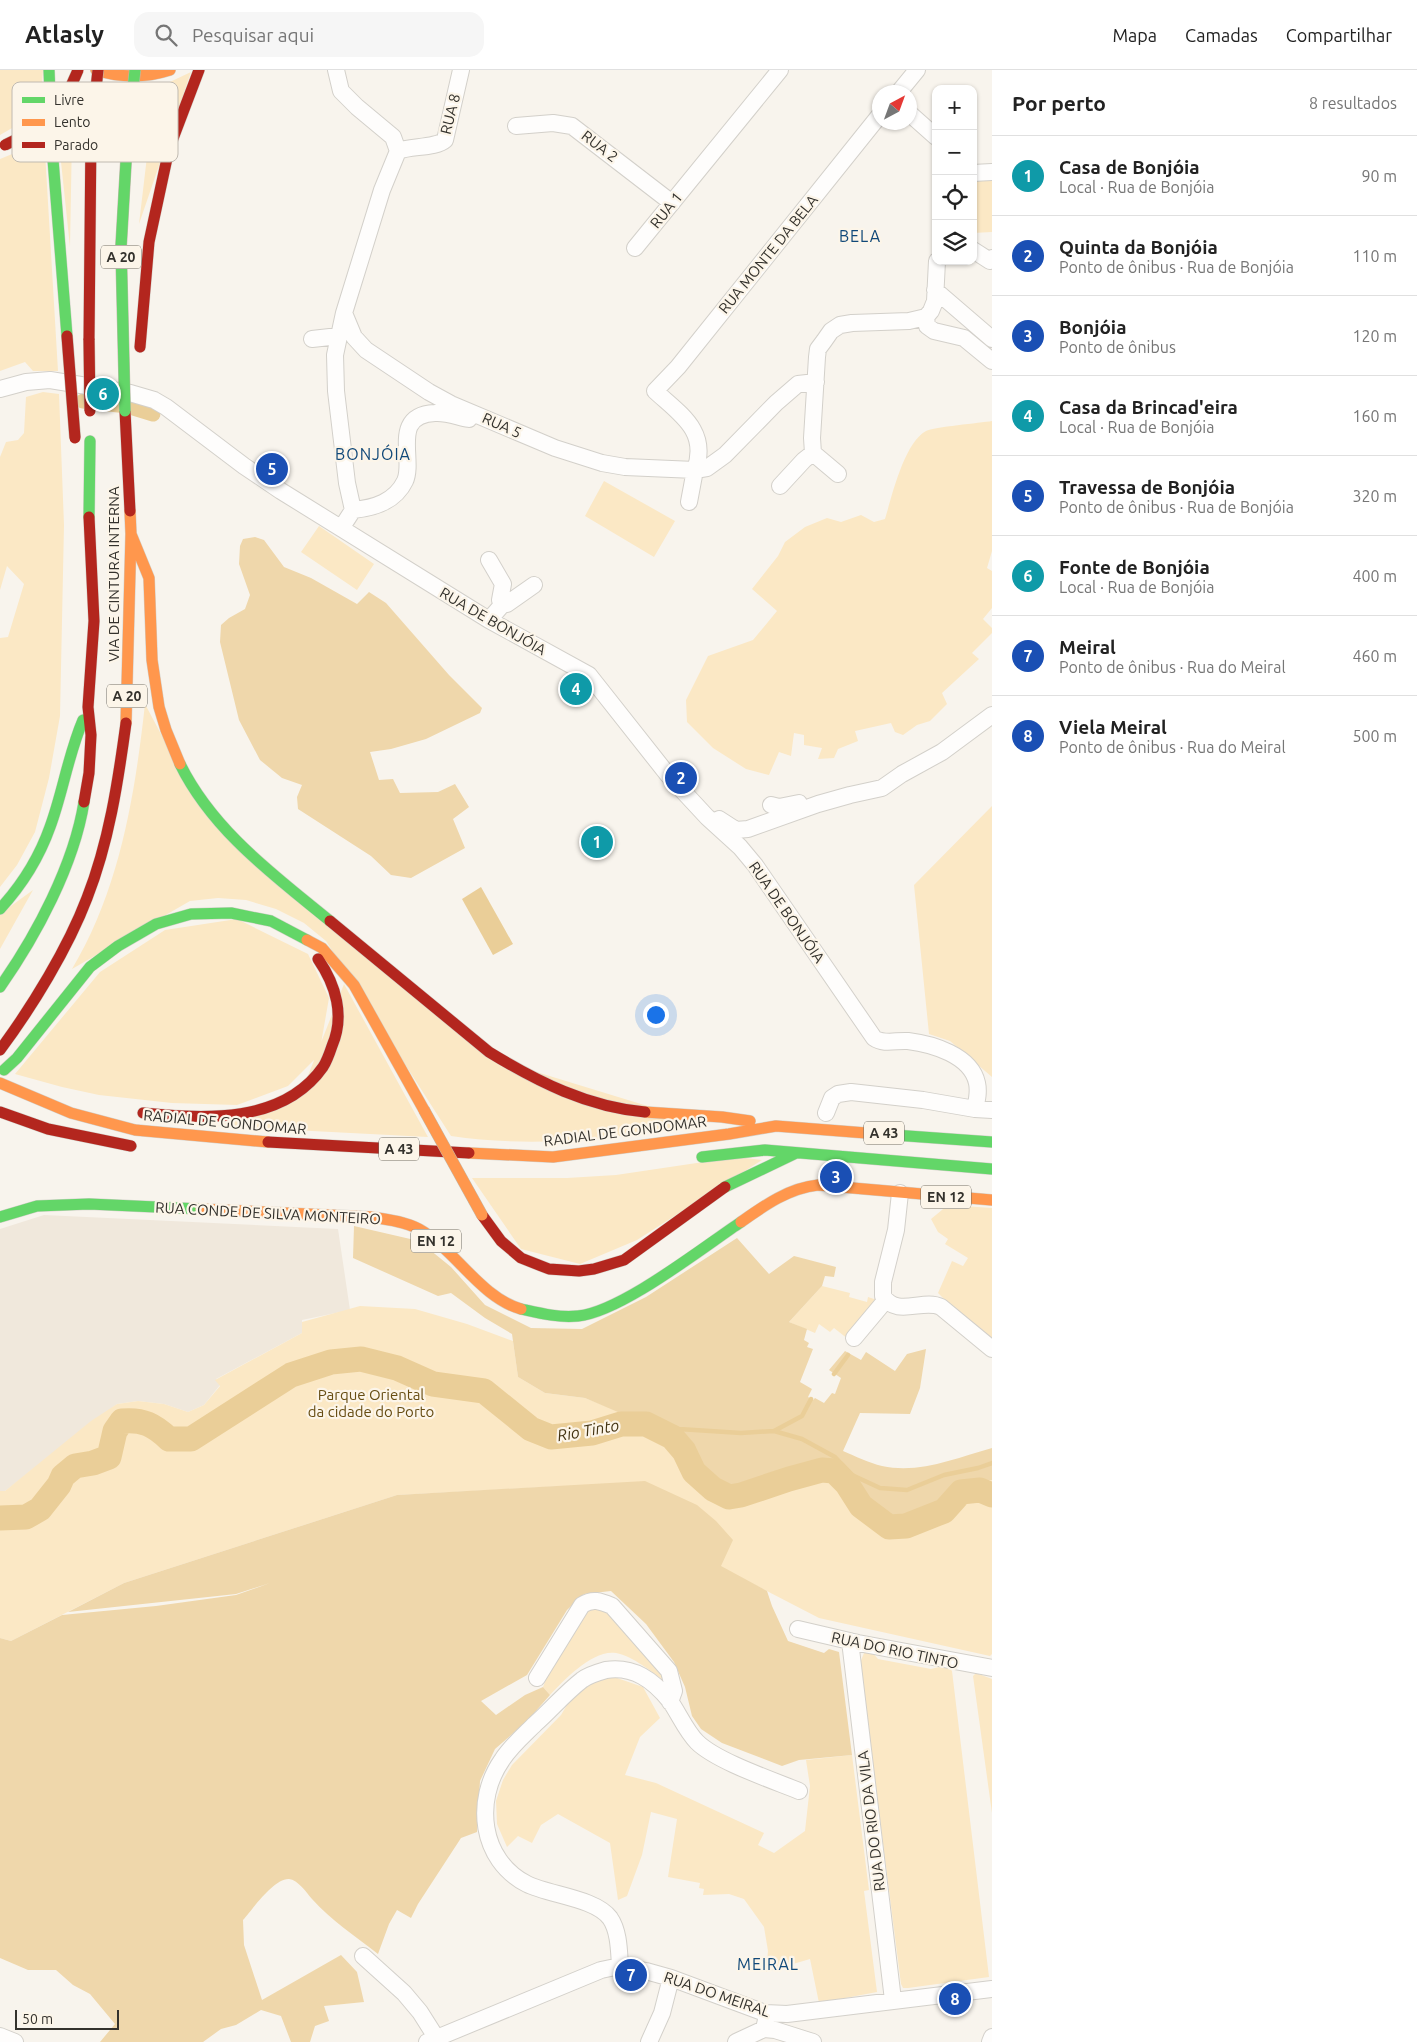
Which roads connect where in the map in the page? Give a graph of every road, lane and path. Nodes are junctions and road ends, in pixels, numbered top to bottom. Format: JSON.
{"nodes":[{"id":1,"x":78,"y":70,"type":"edge"},
{"id":2,"x":97,"y":70,"type":"edge"},
{"id":3,"x":170,"y":70,"type":"edge"},
{"id":4,"x":199,"y":70,"type":"edge"},
{"id":5,"x":336,"y":70,"type":"edge"},
{"id":6,"x":461,"y":70,"type":"edge"},
{"id":7,"x":780,"y":70,"type":"edge"},
{"id":8,"x":917,"y":70,"type":"edge"},
{"id":9,"x":73,"y":82,"type":"edge"},
{"id":10,"x":905,"y":85,"type":"edge"},
{"id":11,"x":917,"y":119,"type":"edge"},
{"id":12,"x":178,"y":125,"type":"edge"},
{"id":13,"x":516,"y":126,"type":"dead end"},
{"id":14,"x":872,"y":126,"type":"edge"},
{"id":15,"x":932,"y":133,"type":"edge"},
{"id":16,"x":398,"y":151,"type":"junction"},
{"id":17,"x":53,"y":162,"type":"edge"},
{"id":18,"x":91,"y":162,"type":"edge"},
{"id":19,"x":126,"y":162,"type":"edge"},
{"id":20,"x":166,"y":162,"type":"edge"},
{"id":21,"x":992,"y":172,"type":"edge"},
{"id":22,"x":977,"y":173,"type":"edge"},
{"id":23,"x":672,"y":203,"type":"junction"},
{"id":24,"x":635,"y":248,"type":"dead end"},
{"id":25,"x":977,"y":252,"type":"edge"},
{"id":26,"x":991,"y":261,"type":"edge"},
{"id":27,"x":937,"y":265,"type":"edge"},
{"id":28,"x":935,"y":290,"type":"junction"},
{"id":29,"x":344,"y":313,"type":"junction"},
{"id":30,"x":926,"y":317,"type":"junction"},
{"id":31,"x":339,"y":336,"type":"junction"},
{"id":32,"x":312,"y":339,"type":"dead end"},
{"id":33,"x":992,"y":339,"type":"edge"},
{"id":34,"x":139,"y":351,"type":"dead end"},
{"id":35,"x":992,"y":361,"type":"edge"},
{"id":36,"x":136,"y":371,"type":"dead end"},
{"id":37,"x":816,"y":382,"type":"junction"},
{"id":38,"x":0,"y":388,"type":"edge"},
{"id":39,"x":125,"y":411,"type":"junction"},
{"id":40,"x":509,"y":428,"type":"junction"},
{"id":41,"x":814,"y":453,"type":"junction"},
{"id":42,"x":89,"y":464,"type":"junction"},
{"id":43,"x":695,"y":470,"type":"junction"},
{"id":44,"x":838,"y":474,"type":"dead end"},
{"id":45,"x":780,"y":486,"type":"dead end"},
{"id":46,"x":689,"y":502,"type":"dead end"},
{"id":47,"x":353,"y":510,"type":"junction"},
{"id":48,"x":342,"y":527,"type":"junction"},
{"id":49,"x":131,"y":534,"type":"junction"},
{"id":50,"x":489,"y":560,"type":"dead end"},
{"id":51,"x":534,"y":585,"type":"dead end"},
{"id":52,"x":502,"y":605,"type":"junction"},
{"id":53,"x":489,"y":620,"type":"junction"},
{"id":54,"x":88,"y":707,"type":"junction"},
{"id":55,"x":992,"y":716,"type":"edge"},
{"id":56,"x":828,"y":801,"type":"junction"},
{"id":57,"x":771,"y":805,"type":"dead end"},
{"id":58,"x":707,"y":817,"type":"junction"},
{"id":59,"x":0,"y":909,"type":"edge"},
{"id":60,"x":292,"y":931,"type":"junction"},
{"id":61,"x":0,"y":987,"type":"edge"},
{"id":62,"x":0,"y":1050,"type":"edge"},
{"id":63,"x":0,"y":1072,"type":"edge"},
{"id":64,"x":0,"y":1083,"type":"edge"},
{"id":65,"x":27,"y":1094,"type":"junction"},
{"id":66,"x":75,"y":1102,"type":"dead end"},
{"id":67,"x":975,"y":1109,"type":"junction"},
{"id":68,"x":992,"y":1110,"type":"edge"},
{"id":69,"x":131,"y":1111,"type":"dead end"},
{"id":70,"x":0,"y":1112,"type":"edge"},
{"id":71,"x":826,"y":1113,"type":"dead end"},
{"id":72,"x":776,"y":1126,"type":"junction"},
{"id":73,"x":992,"y":1142,"type":"edge"},
{"id":74,"x":146,"y":1148,"type":"dead end"},
{"id":75,"x":796,"y":1153,"type":"junction"},
{"id":76,"x":687,"y":1158,"type":"dead end"},
{"id":77,"x":992,"y":1168,"type":"edge"},
{"id":78,"x":445,"y":1170,"type":"dead end"},
{"id":79,"x":475,"y":1171,"type":"dead end"},
{"id":80,"x":900,"y":1193,"type":"junction"},
{"id":81,"x":992,"y":1200,"type":"edge"},
{"id":82,"x":0,"y":1217,"type":"edge"},
{"id":83,"x":885,"y":1300,"type":"junction"},
{"id":84,"x":854,"y":1338,"type":"dead end"},
{"id":85,"x":992,"y":1349,"type":"edge"},
{"id":86,"x":798,"y":1629,"type":"dead end"},
{"id":87,"x":850,"y":1641,"type":"junction"},
{"id":88,"x":991,"y":1667,"type":"edge"},
{"id":89,"x":537,"y":1678,"type":"dead end"},
{"id":90,"x":670,"y":1702,"type":"junction"},
{"id":91,"x":799,"y":1791,"type":"dead end"},
{"id":92,"x":363,"y":1956,"type":"dead end"},
{"id":93,"x":620,"y":1966,"type":"junction"},
{"id":94,"x":671,"y":1978,"type":"junction"},
{"id":95,"x":992,"y":1988,"type":"edge"},
{"id":96,"x":893,"y":2000,"type":"junction"},
{"id":97,"x":766,"y":2021,"type":"junction"},
{"id":98,"x":0,"y":2036,"type":"edge"},
{"id":99,"x":992,"y":2037,"type":"edge"},
{"id":100,"x":435,"y":2041,"type":"edge"},
{"id":101,"x":15,"y":2042,"type":"edge"},
{"id":102,"x":649,"y":2042,"type":"edge"},
{"id":103,"x":736,"y":2042,"type":"edge"},
{"id":104,"x":813,"y":2042,"type":"edge"},
{"id":105,"x":990,"y":2042,"type":"edge"}],
"edges":[{"from":1,"to":9,"type":"main road","bridge":true},
{"from":2,"to":3,"type":"main road"},
{"from":4,"to":12,"type":"main road"},
{"from":5,"to":16,"type":"street"},
{"from":6,"to":16,"type":"street","name":"RUA 8"},
{"from":7,"to":23,"type":"street","name":"RUA 1"},
{"from":8,"to":10,"type":"street"},
{"from":11,"to":15,"type":"street"},
{"from":13,"to":23,"type":"street","name":"RUA 2"},
{"from":14,"to":43,"type":"street","name":"RUA MONTE DA BELA"},
{"from":16,"to":29,"type":"street"},
{"from":17,"to":42,"type":"main road","bridge":true},
{"from":18,"to":42,"type":"main road","name":"VIA DE CINTURA INTERNA","number":"A 20","bridge":true},
{"from":19,"to":39,"type":"main road","name":"VIA DE CINTURA INTERNA","number":"A 20","bridge":true},
{"from":20,"to":34,"type":"main road"},
{"from":21,"to":22,"type":"street"},
{"from":23,"to":24,"type":"street","name":"RUA 1"},
{"from":25,"to":26,"type":"street"},
{"from":27,"to":28,"type":"street"},
{"from":28,"to":30,"type":"street"},
{"from":28,"to":33,"type":"street"},
{"from":29,"to":31,"type":"street"},
{"from":29,"to":40,"type":"street","name":"RUA 5"},
{"from":30,"to":35,"type":"street"},
{"from":30,"to":37,"type":"street"},
{"from":31,"to":32,"type":"street"},
{"from":31,"to":47,"type":"street"},
{"from":36,"to":39,"type":"main road","bridge":true},
{"from":37,"to":41,"type":"street"},
{"from":37,"to":43,"type":"street"},
{"from":38,"to":48,"type":"street","name":"RUA DE BONJÓIA"},
{"from":39,"to":49,"type":"main road","name":"VIA DE CINTURA INTERNA","number":"A 20"},
{"from":40,"to":43,"type":"street","name":"RUA 5"},
{"from":40,"to":47,"type":"street"},
{"from":41,"to":44,"type":"street"},
{"from":41,"to":45,"type":"street"},
{"from":42,"to":54,"type":"main road","name":"VIA DE CINTURA INTERNA","number":"A 20"},
{"from":43,"to":46,"type":"street"},
{"from":47,"to":48,"type":"street"},
{"from":48,"to":53,"type":"street","name":"RUA DE BONJÓIA"},
{"from":49,"to":62,"type":"main road","name":"VIA DE CINTURA INTERNA","number":"A 20"},
{"from":49,"to":72,"type":"main road"},
{"from":50,"to":52,"type":"street"},
{"from":51,"to":52,"type":"street"},
{"from":52,"to":53,"type":"street"},
{"from":53,"to":58,"type":"street","name":"RUA DE BONJÓIA"},
{"from":54,"to":59,"type":"main road"},
{"from":54,"to":61,"type":"main road","name":"VIA DE CINTURA INTERNA","number":"A 20"},
{"from":55,"to":56,"type":"street"},
{"from":56,"to":57,"type":"street"},
{"from":56,"to":58,"type":"street"},
{"from":58,"to":67,"type":"street","name":"RUA DE BONJÓIA"},
{"from":60,"to":63,"type":"main road"},
{"from":60,"to":69,"type":"main road"},
{"from":60,"to":75,"type":"main road","bridge":true},
{"from":64,"to":65,"type":"main road","name":"RADIAL DE GONDOMAR","number":"A 43"},
{"from":65,"to":66,"type":"main road"},
{"from":65,"to":72,"type":"main road","name":"RADIAL DE GONDOMAR","number":"A 43"},
{"from":67,"to":68,"type":"street"},
{"from":67,"to":71,"type":"street"},
{"from":70,"to":74,"type":"main road"},
{"from":72,"to":73,"type":"main road","name":"RADIAL DE GONDOMAR","number":"A 43"},
{"from":75,"to":76,"type":"main road","number":"A 43"},
{"from":75,"to":77,"type":"main road","number":"A 43"},
{"from":78,"to":79,"type":"main road"},
{"from":80,"to":81,"type":"main road","number":"EN 12"},
{"from":80,"to":82,"type":"main road","name":"RUA CONDE DE SILVA MONTEIRO","number":"EN 12"},
{"from":80,"to":83,"type":"street"},
{"from":83,"to":84,"type":"street"},
{"from":83,"to":85,"type":"street"},
{"from":86,"to":87,"type":"street","name":"RUA DO RIO TINTO"},
{"from":87,"to":88,"type":"street","name":"RUA DO RIO TINTO"},
{"from":87,"to":96,"type":"street","name":"RUA DO RIO DA VILA"},
{"from":89,"to":90,"type":"street"},
{"from":90,"to":91,"type":"street"},
{"from":90,"to":93,"type":"street"},
{"from":92,"to":100,"type":"street"},
{"from":93,"to":94,"type":"street","name":"RUA DO MEIRAL"},
{"from":93,"to":100,"type":"street","name":"RUA DO MEIRAL"},
{"from":94,"to":97,"type":"street","name":"RUA DO MEIRAL"},
{"from":94,"to":102,"type":"street"},
{"from":95,"to":96,"type":"street","name":"RUA DO MEIRAL"},
{"from":96,"to":97,"type":"street","name":"RUA DO MEIRAL"},
{"from":97,"to":103,"type":"street"},
{"from":97,"to":104,"type":"street"},
{"from":98,"to":101,"type":"street"},
{"from":99,"to":105,"type":"street"}]}
